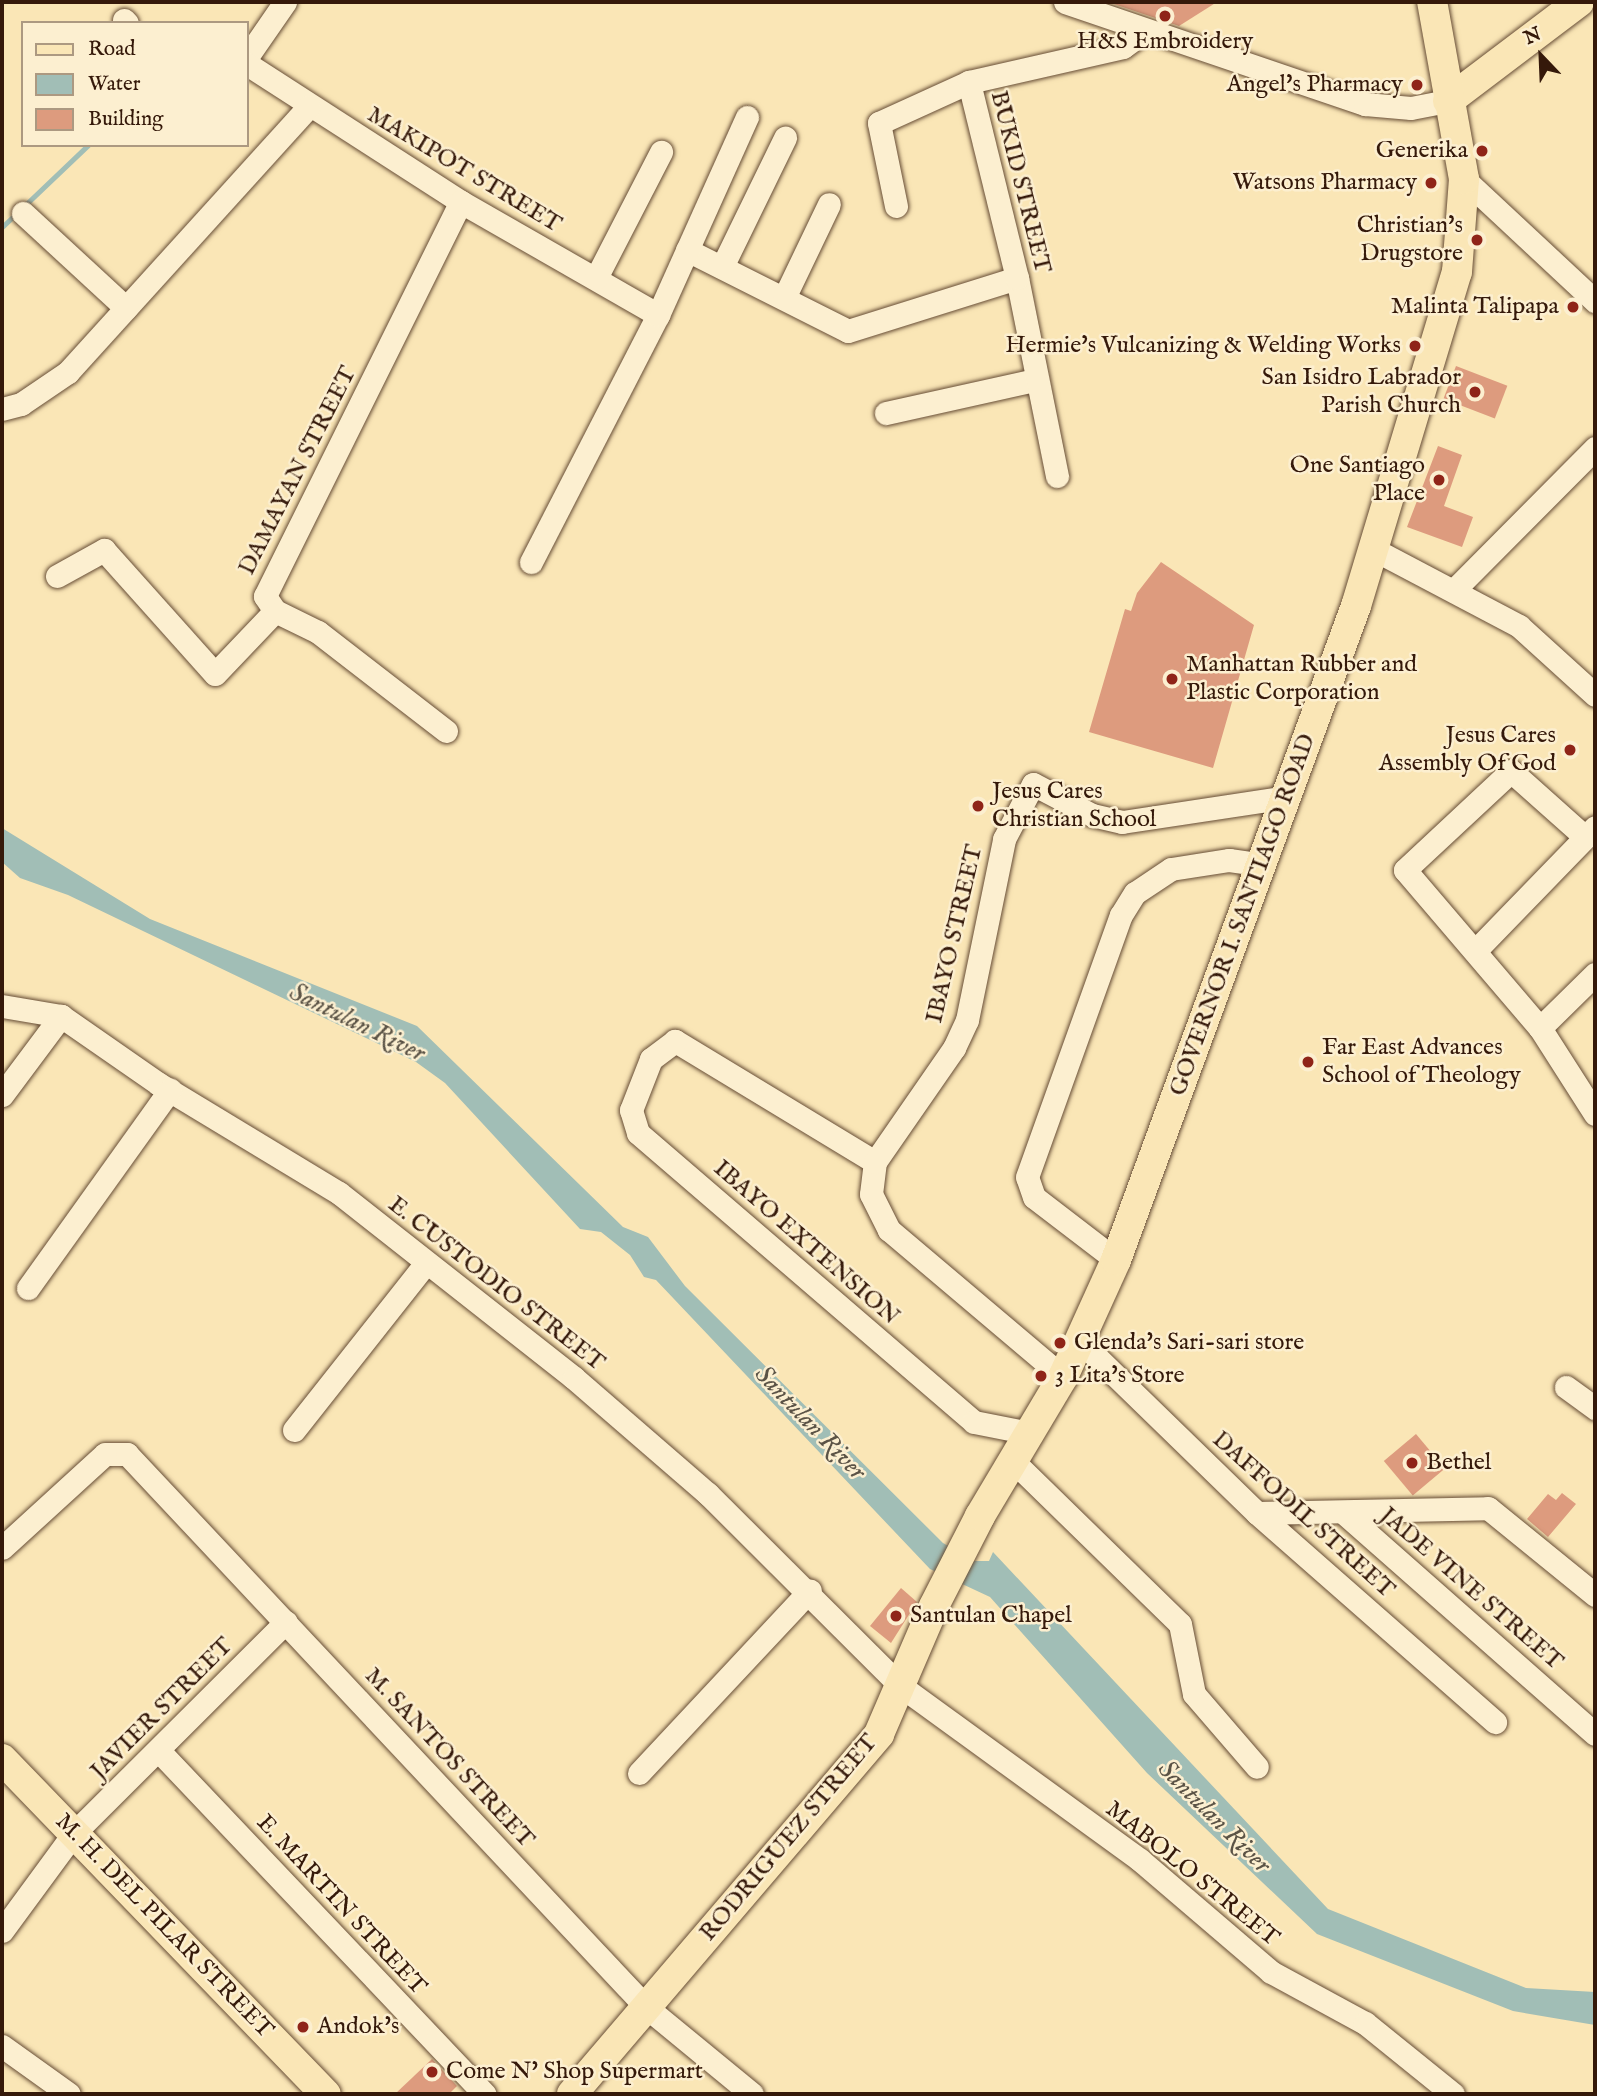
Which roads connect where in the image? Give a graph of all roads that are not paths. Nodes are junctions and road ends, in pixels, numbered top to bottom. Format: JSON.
{"nodes":[{"id":1,"x":285,"y":2,"type":"edge"},
{"id":2,"x":1065,"y":2,"type":"edge"},
{"id":3,"x":1432,"y":2,"type":"edge"},
{"id":4,"x":1578,"y":2,"type":"edge"},
{"id":5,"x":1145,"y":31,"type":"junction"},
{"id":6,"x":248,"y":56,"type":"edge"},
{"id":7,"x":248,"y":65,"type":"edge"},
{"id":8,"x":969,"y":82,"type":"junction"},
{"id":9,"x":1448,"y":101,"type":"junction"},
{"id":10,"x":308,"y":107,"type":"junction"},
{"id":11,"x":747,"y":117,"type":"dead end"},
{"id":12,"x":785,"y":138,"type":"dead end"},
{"id":13,"x":662,"y":152,"type":"dead end"},
{"id":14,"x":1464,"y":179,"type":"junction"},
{"id":15,"x":461,"y":202,"type":"junction"},
{"id":16,"x":829,"y":204,"type":"dead end"},
{"id":17,"x":896,"y":206,"type":"dead end"},
{"id":18,"x":23,"y":213,"type":"dead end"},
{"id":19,"x":687,"y":250,"type":"junction"},
{"id":20,"x":722,"y":267,"type":"junction"},
{"id":21,"x":596,"y":278,"type":"junction"},
{"id":22,"x":1017,"y":278,"type":"junction"},
{"id":23,"x":784,"y":298,"type":"junction"},
{"id":24,"x":1595,"y":301,"type":"edge"},
{"id":25,"x":126,"y":308,"type":"junction"},
{"id":26,"x":658,"y":315,"type":"junction"},
{"id":27,"x":1035,"y":380,"type":"junction"},
{"id":28,"x":2,"y":409,"type":"edge"},
{"id":29,"x":886,"y":413,"type":"dead end"},
{"id":30,"x":1595,"y":449,"type":"edge"},
{"id":31,"x":1057,"y":476,"type":"dead end"},
{"id":32,"x":1375,"y":550,"type":"junction"},
{"id":33,"x":531,"y":562,"type":"dead end"},
{"id":34,"x":57,"y":576,"type":"dead end"},
{"id":35,"x":1454,"y":590,"type":"junction"},
{"id":36,"x":275,"y":611,"type":"junction"},
{"id":37,"x":1595,"y":695,"type":"edge"},
{"id":38,"x":446,"y":731,"type":"dead end"},
{"id":39,"x":1288,"y":797,"type":"junction"},
{"id":40,"x":1590,"y":832,"type":"edge"},
{"id":41,"x":1264,"y":865,"type":"junction"},
{"id":42,"x":1476,"y":950,"type":"junction"},
{"id":43,"x":1595,"y":974,"type":"edge"},
{"id":44,"x":2,"y":1006,"type":"edge"},
{"id":45,"x":61,"y":1016,"type":"junction"},
{"id":46,"x":1540,"y":1028,"type":"junction"},
{"id":47,"x":170,"y":1090,"type":"junction"},
{"id":48,"x":2,"y":1095,"type":"edge"},
{"id":49,"x":1595,"y":1114,"type":"edge"},
{"id":50,"x":875,"y":1162,"type":"junction"},
{"id":51,"x":1116,"y":1260,"type":"junction"},
{"id":52,"x":426,"y":1263,"type":"junction"},
{"id":53,"x":28,"y":1288,"type":"dead end"},
{"id":54,"x":1081,"y":1342,"type":"junction"},
{"id":55,"x":1063,"y":1377,"type":"junction"},
{"id":56,"x":1566,"y":1387,"type":"dead end"},
{"id":57,"x":1595,"y":1408,"type":"edge"},
{"id":58,"x":294,"y":1430,"type":"dead end"},
{"id":59,"x":1030,"y":1433,"type":"junction"},
{"id":60,"x":1013,"y":1461,"type":"junction"},
{"id":61,"x":1343,"y":1512,"type":"junction"},
{"id":62,"x":1257,"y":1513,"type":"junction"},
{"id":63,"x":980,"y":1516,"type":"joint"},
{"id":64,"x":2,"y":1548,"type":"edge"},
{"id":65,"x":810,"y":1590,"type":"junction"},
{"id":66,"x":1595,"y":1595,"type":"edge"},
{"id":67,"x":286,"y":1622,"type":"junction"},
{"id":68,"x":902,"y":1687,"type":"junction"},
{"id":69,"x":1494,"y":1722,"type":"dead end"},
{"id":70,"x":1595,"y":1734,"type":"edge"},
{"id":71,"x":159,"y":1751,"type":"junction"},
{"id":72,"x":2,"y":1759,"type":"edge"},
{"id":73,"x":1257,"y":1766,"type":"dead end"},
{"id":74,"x":639,"y":1773,"type":"dead end"},
{"id":75,"x":75,"y":1833,"type":"junction"},
{"id":76,"x":2,"y":1931,"type":"edge"},
{"id":77,"x":646,"y":2007,"type":"junction"},
{"id":78,"x":2,"y":2046,"type":"edge"},
{"id":79,"x":69,"y":2094,"type":"edge"},
{"id":80,"x":326,"y":2094,"type":"edge"},
{"id":81,"x":484,"y":2094,"type":"edge"},
{"id":82,"x":572,"y":2094,"type":"edge"},
{"id":83,"x":752,"y":2094,"type":"edge"},
{"id":84,"x":1453,"y":2094,"type":"edge"}],
"edges":[{"from":1,"to":6,"type":"street"},
{"from":2,"to":5,"type":"street"},
{"from":3,"to":9,"type":"main road","name":"GOVERNOR I. SANTIAGO ROAD"},
{"from":4,"to":9,"type":"main road"},
{"from":5,"to":8,"type":"street","name":"BUKID STREET"},
{"from":5,"to":9,"type":"street"},
{"from":7,"to":10,"type":"street","name":"MAKIPOT STREET"},
{"from":8,"to":17,"type":"street"},
{"from":8,"to":22,"type":"street","name":"BUKID STREET"},
{"from":9,"to":14,"type":"main road","name":"GOVERNOR I. SANTIAGO ROAD"},
{"from":10,"to":15,"type":"street","name":"MAKIPOT STREET"},
{"from":10,"to":25,"type":"street"},
{"from":11,"to":19,"type":"street"},
{"from":12,"to":20,"type":"street"},
{"from":13,"to":21,"type":"street"},
{"from":14,"to":24,"type":"street"},
{"from":14,"to":32,"type":"main road","name":"GOVERNOR I. SANTIAGO ROAD"},
{"from":15,"to":21,"type":"street","name":"MAKIPOT STREET"},
{"from":15,"to":36,"type":"street","name":"DAMAYAN STREET"},
{"from":16,"to":23,"type":"street"},
{"from":18,"to":25,"type":"street"},
{"from":19,"to":20,"type":"street"},
{"from":19,"to":26,"type":"street"},
{"from":20,"to":23,"type":"street"},
{"from":21,"to":26,"type":"street","name":"MAKIPOT STREET"},
{"from":22,"to":23,"type":"street"},
{"from":22,"to":27,"type":"street","name":"BUKID STREET"},
{"from":25,"to":28,"type":"street"},
{"from":26,"to":33,"type":"street"},
{"from":27,"to":29,"type":"street"},
{"from":27,"to":31,"type":"street","name":"BUKID STREET"},
{"from":30,"to":35,"type":"street"},
{"from":32,"to":35,"type":"street"},
{"from":32,"to":39,"type":"main road","name":"GOVERNOR I. SANTIAGO ROAD"},
{"from":34,"to":36,"type":"street"},
{"from":35,"to":37,"type":"street"},
{"from":36,"to":38,"type":"street","name":"DAMAYAN STREET"},
{"from":39,"to":41,"type":"main road","name":"GOVERNOR I. SANTIAGO ROAD"},
{"from":39,"to":50,"type":"street","name":"IBAYO STREET"},
{"from":40,"to":42,"type":"street"},
{"from":40,"to":42,"type":"street"},
{"from":41,"to":51,"type":"main road","name":"GOVERNOR I. SANTIAGO ROAD"},
{"from":41,"to":51,"type":"street"},
{"from":42,"to":46,"type":"street"},
{"from":43,"to":46,"type":"street"},
{"from":44,"to":45,"type":"street","name":"E. CUSTODIO STREET"},
{"from":45,"to":47,"type":"street","name":"E. CUSTODIO STREET"},
{"from":45,"to":48,"type":"street"},
{"from":46,"to":49,"type":"street"},
{"from":47,"to":52,"type":"street","name":"E. CUSTODIO STREET"},
{"from":47,"to":53,"type":"street"},
{"from":50,"to":55,"type":"street"},
{"from":50,"to":59,"type":"street","name":"IBAYO EXTENSION"},
{"from":51,"to":54,"type":"main road","name":"GOVERNOR I. SANTIAGO ROAD"},
{"from":52,"to":58,"type":"street"},
{"from":52,"to":65,"type":"street","name":"E. CUSTODIO STREET"},
{"from":54,"to":55,"type":"main road","name":"GOVERNOR I. SANTIAGO ROAD"},
{"from":54,"to":62,"type":"street","name":"DAFFODIL STREET"},
{"from":55,"to":59,"type":"main road","name":"GOVERNOR I. SANTIAGO ROAD"},
{"from":56,"to":57,"type":"street"},
{"from":59,"to":60,"type":"main road","name":"GOVERNOR I. SANTIAGO ROAD"},
{"from":60,"to":63,"type":"main road","name":"GOVERNOR I. SANTIAGO ROAD"},
{"from":60,"to":73,"type":"street"},
{"from":61,"to":62,"type":"street"},
{"from":61,"to":66,"type":"street"},
{"from":61,"to":70,"type":"street","name":"JADE VINE STREET"},
{"from":62,"to":69,"type":"street","name":"DAFFODIL STREET"},
{"from":63,"to":68,"type":"main road","name":"RODRIGUEZ STREET"},
{"from":64,"to":67,"type":"street","name":"M. SANTOS STREET"},
{"from":65,"to":68,"type":"street","name":"E. CUSTODIO STREET"},
{"from":65,"to":74,"type":"street"},
{"from":67,"to":71,"type":"street","name":"JAVIER STREET"},
{"from":67,"to":77,"type":"street","name":"M. SANTOS STREET"},
{"from":68,"to":77,"type":"main road","name":"RODRIGUEZ STREET"},
{"from":68,"to":84,"type":"street","name":"MABOLO STREET"},
{"from":71,"to":75,"type":"street","name":"JAVIER STREET"},
{"from":71,"to":81,"type":"street","name":"E. MARTIN STREET"},
{"from":72,"to":75,"type":"main road","name":"M. H. DEL PILAR STREET"},
{"from":75,"to":76,"type":"street","name":"JAVIER STREET"},
{"from":75,"to":80,"type":"main road","name":"M. H. DEL PILAR STREET"},
{"from":77,"to":82,"type":"main road","name":"RODRIGUEZ STREET"},
{"from":77,"to":83,"type":"street","name":"M. SANTOS STREET"},
{"from":78,"to":79,"type":"street"}]}
